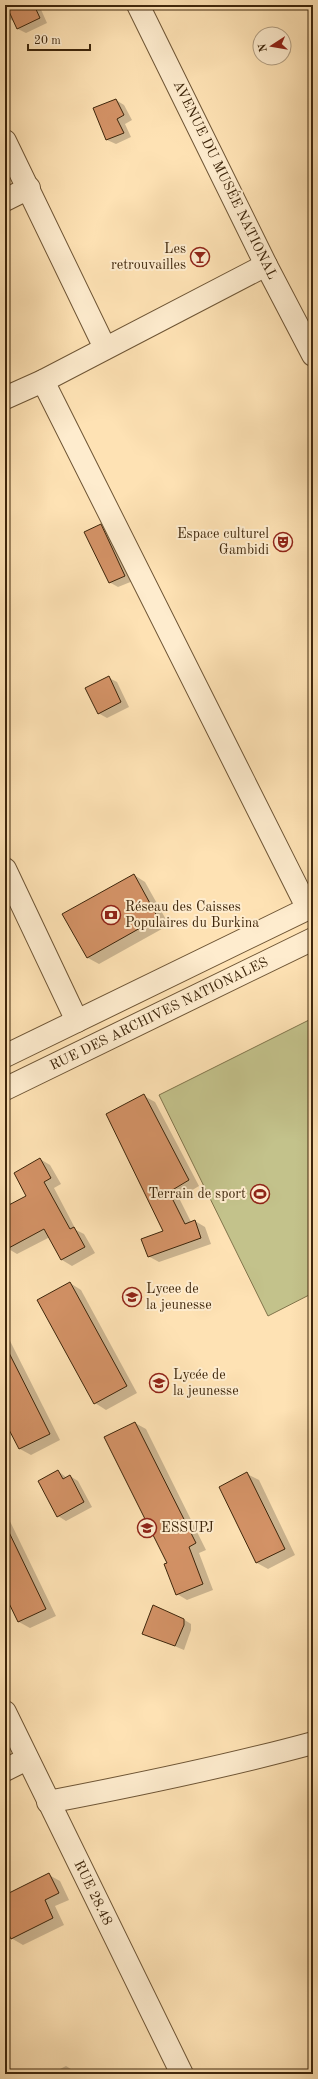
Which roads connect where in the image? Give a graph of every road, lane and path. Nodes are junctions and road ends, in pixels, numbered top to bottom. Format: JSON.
{"nodes":[{"id":1,"x":138,"y":5,"type":"edge"},
{"id":2,"x":5,"y":141,"type":"edge"},
{"id":3,"x":29,"y":188,"type":"junction"},
{"id":4,"x":5,"y":200,"type":"edge"},
{"id":5,"x":266,"y":265,"type":"junction"},
{"id":6,"x":105,"y":348,"type":"junction"},
{"id":7,"x":313,"y":355,"type":"edge"},
{"id":8,"x":43,"y":381,"type":"junction"},
{"id":9,"x":5,"y":398,"type":"edge"},
{"id":10,"x":5,"y":869,"type":"edge"},
{"id":11,"x":311,"y":908,"type":"edge"},
{"id":12,"x":313,"y":939,"type":"edge"},
{"id":13,"x":77,"y":1021,"type":"junction"},
{"id":14,"x":5,"y":1056,"type":"edge"},
{"id":15,"x":5,"y":1089,"type":"edge"},
{"id":16,"x":5,"y":1712,"type":"edge"},
{"id":17,"x":313,"y":1743,"type":"edge"},
{"id":18,"x":27,"y":1759,"type":"junction"},
{"id":19,"x":5,"y":1770,"type":"edge"},
{"id":20,"x":48,"y":1802,"type":"junction"},
{"id":21,"x":182,"y":2074,"type":"edge"}],
"edges":[{"from":1,"to":5,"type":"street","name":"AVENUE DU MUSÉE NATIONAL"},
{"from":2,"to":3,"type":"street"},
{"from":3,"to":4,"type":"street"},
{"from":3,"to":6,"type":"street"},
{"from":5,"to":6,"type":"street"},
{"from":5,"to":7,"type":"street","name":"AVENUE DU MUSÉE NATIONAL"},
{"from":6,"to":8,"type":"street"},
{"from":8,"to":9,"type":"street"},
{"from":8,"to":11,"type":"street"},
{"from":10,"to":13,"type":"street"},
{"from":11,"to":13,"type":"street","name":"RUE DES ARCHIVES NATIONALES"},
{"from":12,"to":15,"type":"street","name":"RUE DES ARCHIVES NATIONALES"},
{"from":13,"to":14,"type":"street","name":"RUE DES ARCHIVES NATIONALES"},
{"from":16,"to":18,"type":"street","name":"RUE 28.48"},
{"from":17,"to":20,"type":"street"},
{"from":18,"to":19,"type":"street"},
{"from":18,"to":20,"type":"street","name":"RUE 28.48"},
{"from":20,"to":21,"type":"street","name":"RUE 28.48"}]}
